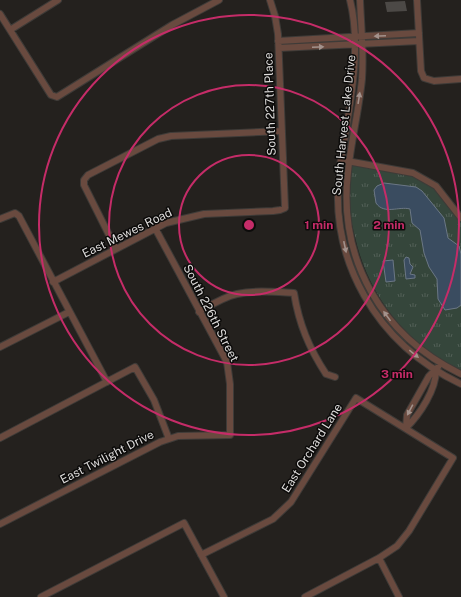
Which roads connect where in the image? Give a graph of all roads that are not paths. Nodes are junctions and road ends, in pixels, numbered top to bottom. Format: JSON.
{"nodes":[{"id":1,"x":58,"y":0,"type":"edge"},
{"id":2,"x":219,"y":0,"type":"edge"},
{"id":3,"x":270,"y":0,"type":"edge"},
{"id":4,"x":350,"y":0,"type":"edge"},
{"id":5,"x":360,"y":0,"type":"edge"},
{"id":6,"x":417,"y":0,"type":"edge"},
{"id":7,"x":0,"y":14,"type":"edge"},
{"id":8,"x":10,"y":30,"type":"junction"},
{"id":9,"x":419,"y":33,"type":"junction"},
{"id":10,"x":354,"y":37,"type":"junction"},
{"id":11,"x":362,"y":37,"type":"junction"},
{"id":12,"x":278,"y":41,"type":"junction"},
{"id":13,"x":419,"y":42,"type":"junction"},
{"id":14,"x":354,"y":45,"type":"junction"},
{"id":15,"x":363,"y":45,"type":"junction"},
{"id":16,"x":279,"y":48,"type":"junction"},
{"id":17,"x":461,"y":79,"type":"edge"},
{"id":18,"x":282,"y":131,"type":"junction"},
{"id":19,"x":341,"y":160,"type":"junction"},
{"id":20,"x":350,"y":161,"type":"junction"},
{"id":21,"x":285,"y":208,"type":"joint"},
{"id":22,"x":461,"y":218,"type":"edge"},
{"id":23,"x":0,"y":219,"type":"edge"},
{"id":24,"x":155,"y":228,"type":"junction"},
{"id":25,"x":116,"y":249,"type":"junction"},
{"id":26,"x":53,"y":282,"type":"junction"},
{"id":27,"x":69,"y":312,"type":"junction"},
{"id":28,"x":199,"y":312,"type":"junction"},
{"id":29,"x":0,"y":347,"type":"edge"},
{"id":30,"x":440,"y":364,"type":"junction"},
{"id":31,"x":436,"y":370,"type":"junction"},
{"id":32,"x":461,"y":374,"type":"edge"},
{"id":33,"x":335,"y":377,"type":"dead end"},
{"id":34,"x":106,"y":382,"type":"junction"},
{"id":35,"x":461,"y":384,"type":"edge"},
{"id":36,"x":417,"y":397,"type":"junction"},
{"id":37,"x":425,"y":401,"type":"junction"},
{"id":38,"x":406,"y":428,"type":"junction"},
{"id":39,"x":230,"y":435,"type":"joint"},
{"id":40,"x":0,"y":438,"type":"edge"},
{"id":41,"x":169,"y":439,"type":"junction"},
{"id":42,"x":0,"y":524,"type":"edge"},
{"id":43,"x":201,"y":555,"type":"junction"},
{"id":44,"x":379,"y":558,"type":"junction"},
{"id":45,"x":221,"y":596,"type":"edge"},
{"id":46,"x":41,"y":597,"type":"edge"},
{"id":47,"x":305,"y":597,"type":"edge"},
{"id":48,"x":399,"y":597,"type":"edge"}],
"edges":[{"from":1,"to":8,"type":"street"},
{"from":2,"to":8,"type":"street"},
{"from":3,"to":12,"type":"street","name":"South 227th Place"},
{"from":4,"to":10,"type":"street","name":"South Harvest Lake Drive"},
{"from":5,"to":11,"type":"street","name":"South Harvest Lake Drive"},
{"from":6,"to":9,"type":"street"},
{"from":7,"to":8,"type":"street"},
{"from":9,"to":11,"type":"street","one_way":true},
{"from":9,"to":13,"type":"street"},
{"from":10,"to":11,"type":"street"},
{"from":10,"to":12,"type":"street"},
{"from":10,"to":14,"type":"street","name":"South Harvest Lake Drive"},
{"from":11,"to":15,"type":"street","name":"South Harvest Lake Drive"},
{"from":12,"to":16,"type":"street","name":"South 227th Place"},
{"from":13,"to":15,"type":"street"},
{"from":13,"to":17,"type":"street"},
{"from":14,"to":15,"type":"street"},
{"from":16,"to":14,"type":"street","one_way":true},
{"from":14,"to":19,"type":"street","name":"South Harvest Lake Drive"},
{"from":20,"to":15,"type":"street","name":"South Harvest Lake Drive","one_way":true},
{"from":16,"to":18,"type":"street","name":"South 227th Place"},
{"from":18,"to":21,"type":"street","name":"South 227th Place"},
{"from":18,"to":25,"type":"street"},
{"from":19,"to":20,"type":"street"},
{"from":19,"to":31,"type":"street","name":"South Harvest Lake Drive","one_way":true},
{"from":20,"to":22,"type":"street"},
{"from":30,"to":20,"type":"street","name":"South Harvest Lake Drive","one_way":true},
{"from":21,"to":24,"type":"street","name":"East Mewes Road"},
{"from":23,"to":26,"type":"street"},
{"from":24,"to":25,"type":"street","name":"East Mewes Road"},
{"from":24,"to":28,"type":"street","name":"South 226th Street"},
{"from":25,"to":26,"type":"street","name":"East Mewes Road"},
{"from":26,"to":27,"type":"street"},
{"from":27,"to":29,"type":"street"},
{"from":27,"to":34,"type":"street"},
{"from":28,"to":33,"type":"street"},
{"from":28,"to":39,"type":"street","name":"South 226th Street"},
{"from":30,"to":31,"type":"street"},
{"from":30,"to":32,"type":"street","name":"South Harvest Lake Drive"},
{"from":31,"to":35,"type":"street","name":"South Harvest Lake Drive"},
{"from":31,"to":36,"type":"street"},
{"from":31,"to":37,"type":"street"},
{"from":34,"to":40,"type":"street"},
{"from":34,"to":41,"type":"street"},
{"from":36,"to":37,"type":"street"},
{"from":36,"to":38,"type":"street","one_way":true},
{"from":37,"to":38,"type":"street"},
{"from":38,"to":43,"type":"street","name":"East Orchard Lane"},
{"from":38,"to":44,"type":"street"},
{"from":39,"to":41,"type":"street","name":"East Twilight Drive"},
{"from":41,"to":42,"type":"street","name":"East Twilight Drive"},
{"from":43,"to":45,"type":"street"},
{"from":43,"to":46,"type":"street"},
{"from":44,"to":47,"type":"street"},
{"from":44,"to":48,"type":"street"}]}
